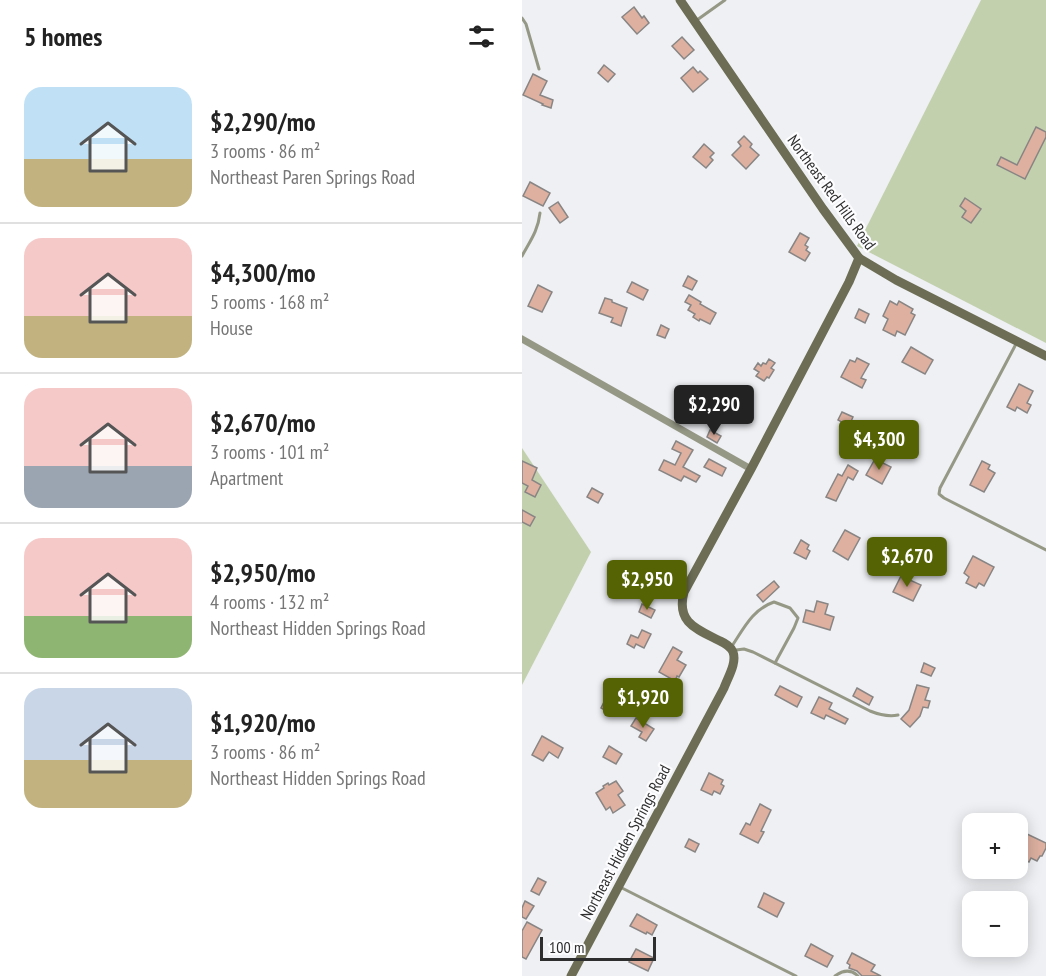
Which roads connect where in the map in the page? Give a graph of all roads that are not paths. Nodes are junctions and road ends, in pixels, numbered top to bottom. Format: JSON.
{"nodes":[{"id":1,"x":680,"y":0,"type":"edge"},
{"id":2,"x":725,"y":0,"type":"edge"},
{"id":3,"x":522,"y":18,"type":"edge"},
{"id":4,"x":695,"y":22,"type":"junction"},
{"id":5,"x":539,"y":69,"type":"dead end"},
{"id":6,"x":540,"y":213,"type":"dead end"},
{"id":7,"x":522,"y":256,"type":"edge"},
{"id":8,"x":859,"y":258,"type":"junction"},
{"id":9,"x":522,"y":339,"type":"edge"},
{"id":10,"x":1017,"y":341,"type":"junction"},
{"id":11,"x":1046,"y":356,"type":"edge"},
{"id":12,"x":751,"y":469,"type":"junction"},
{"id":13,"x":1046,"y":550,"type":"edge"},
{"id":14,"x":732,"y":649,"type":"junction"},
{"id":15,"x":775,"y":663,"type":"junction"},
{"id":16,"x":898,"y":716,"type":"dead end"},
{"id":17,"x":618,"y":886,"type":"junction"},
{"id":18,"x":571,"y":976,"type":"edge"},
{"id":19,"x":796,"y":976,"type":"edge"},
{"id":20,"x":836,"y":976,"type":"edge"},
{"id":21,"x":858,"y":976,"type":"edge"}],
"edges":[{"from":1,"to":4,"type":"street","name":"Northeast Red Hills Road"},
{"from":2,"to":4,"type":"lane"},
{"from":3,"to":5,"type":"lane"},
{"from":4,"to":8,"type":"street","name":"Northeast Red Hills Road"},
{"from":6,"to":7,"type":"lane"},
{"from":8,"to":10,"type":"street","name":"Northeast Red Hills Road"},
{"from":8,"to":12,"type":"street"},
{"from":9,"to":12,"type":"street"},
{"from":10,"to":11,"type":"street","name":"Northeast Red Hills Road"},
{"from":10,"to":13,"type":"lane"},
{"from":12,"to":14,"type":"street"},
{"from":14,"to":15,"type":"lane"},
{"from":14,"to":15,"type":"lane"},
{"from":14,"to":17,"type":"street","name":"Northeast Hidden Springs Road"},
{"from":15,"to":16,"type":"lane"},
{"from":17,"to":18,"type":"street","name":"Northeast Hidden Springs Road"},
{"from":17,"to":19,"type":"lane"},
{"from":20,"to":21,"type":"lane"}]}
